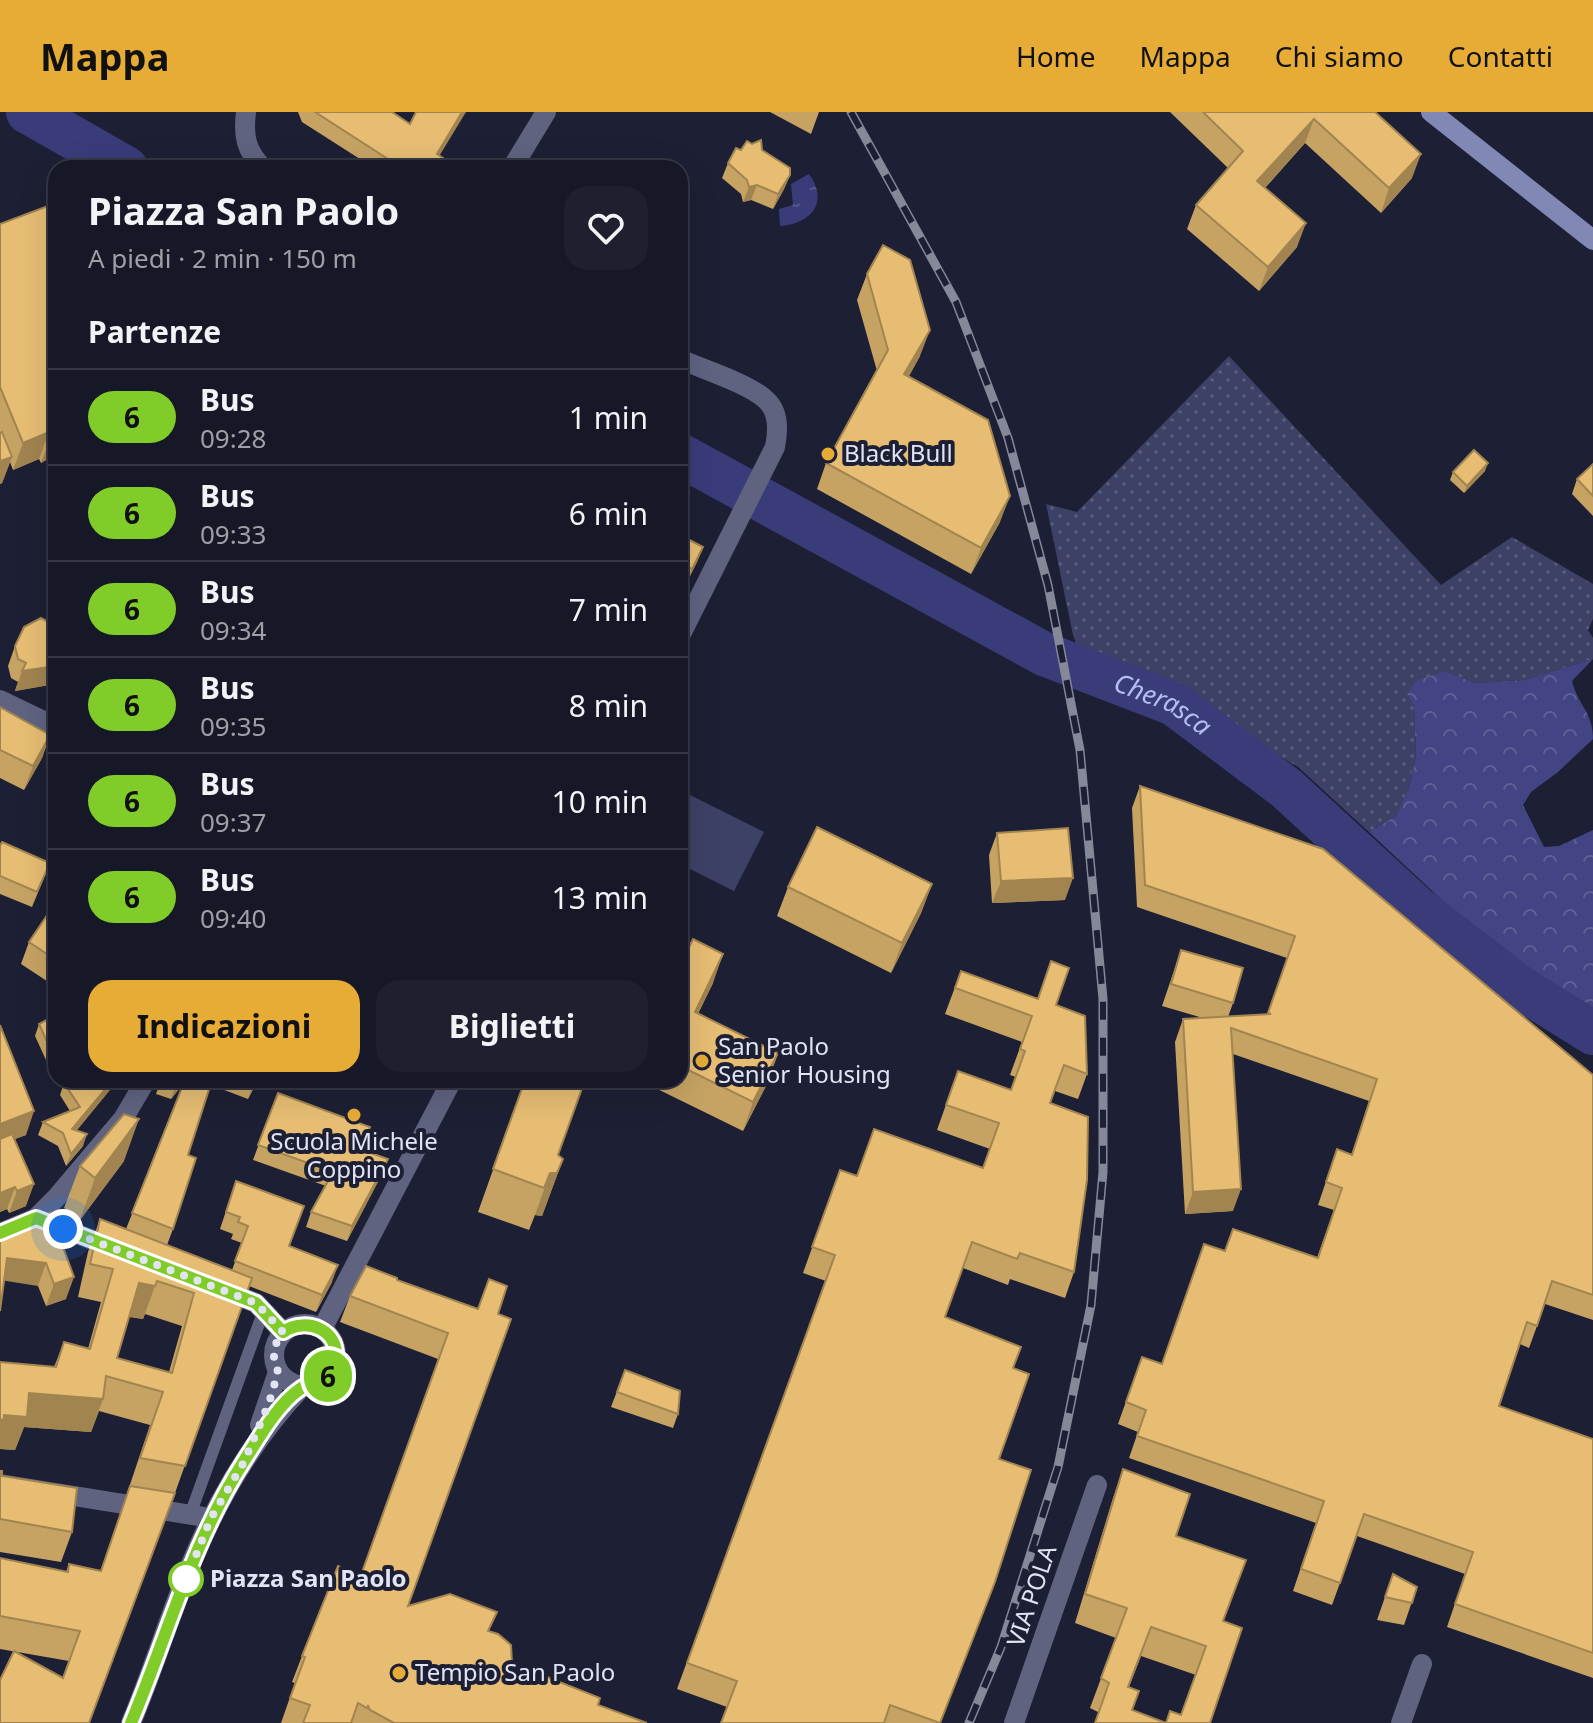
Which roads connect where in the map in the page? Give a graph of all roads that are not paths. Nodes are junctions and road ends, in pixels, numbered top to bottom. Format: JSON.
{"nodes":[{"id":1,"x":246,"y":112,"type":"edge"},
{"id":2,"x":546,"y":112,"type":"edge"},
{"id":3,"x":1431,"y":112,"type":"edge"},
{"id":4,"x":255,"y":160,"type":"edge"},
{"id":5,"x":517,"y":160,"type":"edge"},
{"id":6,"x":1593,"y":240,"type":"edge"},
{"id":7,"x":688,"y":363,"type":"edge"},
{"id":8,"x":688,"y":620,"type":"edge"},
{"id":9,"x":0,"y":700,"type":"edge"},
{"id":10,"x":48,"y":723,"type":"edge"},
{"id":11,"x":141,"y":1088,"type":"edge"},
{"id":12,"x":448,"y":1088,"type":"edge"},
{"id":13,"x":36,"y":1218,"type":"junction"},
{"id":14,"x":0,"y":1233,"type":"edge"},
{"id":15,"x":138,"y":1257,"type":"edge"},
{"id":16,"x":196,"y":1279,"type":"edge"},
{"id":17,"x":277,"y":1326,"type":"junction"},
{"id":18,"x":322,"y":1329,"type":"junction"},
{"id":19,"x":278,"y":1372,"type":"junction"},
{"id":20,"x":302,"y":1387,"type":"junction"},
{"id":21,"x":244,"y":1462,"type":"junction"},
{"id":22,"x":0,"y":1484,"type":"edge"},
{"id":23,"x":1097,"y":1485,"type":"dead end"},
{"id":24,"x":190,"y":1515,"type":"junction"},
{"id":25,"x":211,"y":1518,"type":"junction"},
{"id":26,"x":1422,"y":1664,"type":"dead end"},
{"id":27,"x":131,"y":1723,"type":"edge"},
{"id":28,"x":1014,"y":1723,"type":"edge"},
{"id":29,"x":1401,"y":1723,"type":"edge"}],
"edges":[{"from":1,"to":4,"type":"street"},
{"from":2,"to":5,"type":"street"},
{"from":3,"to":6,"type":"main road"},
{"from":7,"to":8,"type":"street"},
{"from":9,"to":10,"type":"street"},
{"from":11,"to":13,"type":"street"},
{"from":12,"to":18,"type":"street"},
{"from":13,"to":14,"type":"street"},
{"from":13,"to":15,"type":"street"},
{"from":16,"to":17,"type":"street"},
{"from":17,"to":18,"type":"street"},
{"from":17,"to":19,"type":"street"},
{"from":17,"to":24,"type":"lane"},
{"from":18,"to":20,"type":"street"},
{"from":19,"to":20,"type":"street"},
{"from":19,"to":21,"type":"street"},
{"from":20,"to":21,"type":"street"},
{"from":21,"to":25,"type":"street"},
{"from":22,"to":24,"type":"street"},
{"from":23,"to":28,"type":"street","name":"VIA POLA"},
{"from":24,"to":25,"type":"street"},
{"from":25,"to":27,"type":"street"},
{"from":26,"to":29,"type":"street"}]}
